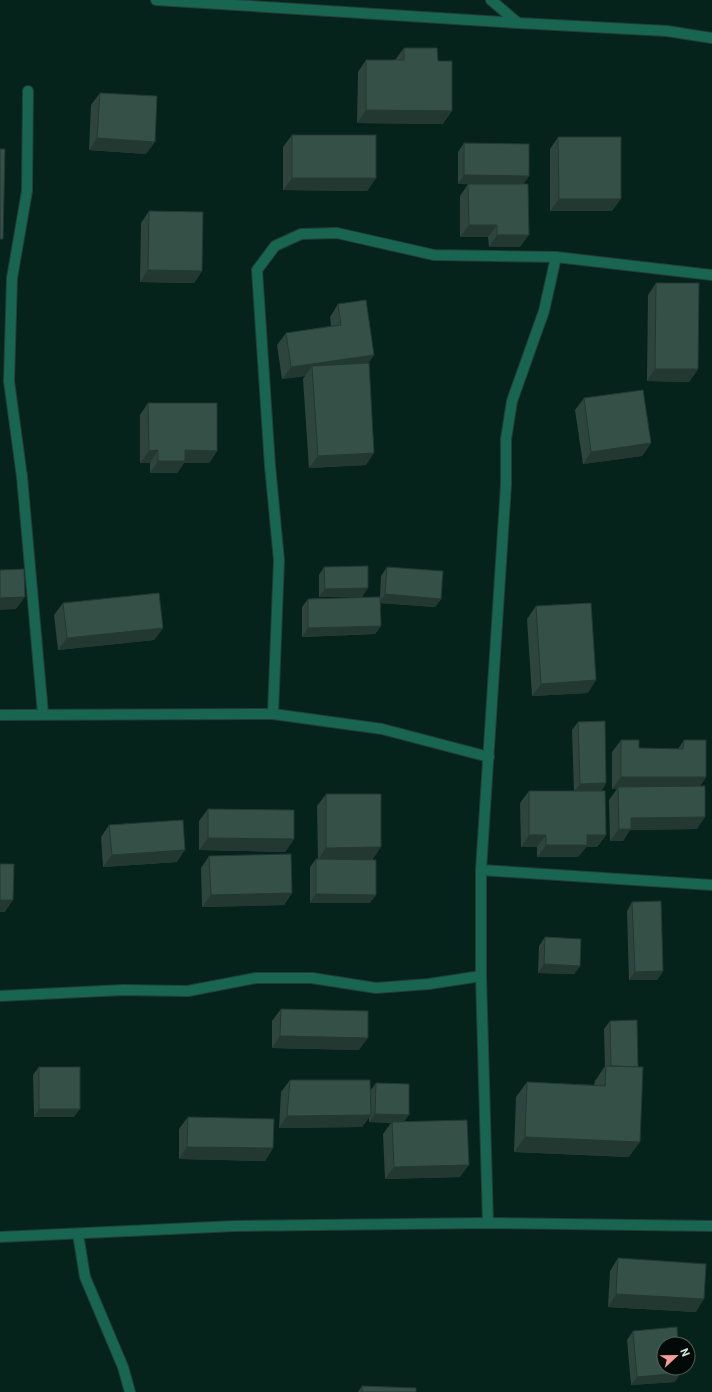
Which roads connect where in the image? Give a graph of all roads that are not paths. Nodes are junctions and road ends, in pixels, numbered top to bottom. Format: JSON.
{"nodes":[{"id":1,"x":156,"y":0,"type":"edge"},
{"id":2,"x":490,"y":0,"type":"edge"},
{"id":3,"x":518,"y":23,"type":"junction"},
{"id":4,"x":712,"y":38,"type":"edge"},
{"id":5,"x":28,"y":91,"type":"dead end"},
{"id":6,"x":556,"y":257,"type":"junction"},
{"id":7,"x":712,"y":275,"type":"edge"},
{"id":8,"x":43,"y":714,"type":"junction"},
{"id":9,"x":274,"y":714,"type":"junction"},
{"id":10,"x":0,"y":715,"type":"edge"},
{"id":11,"x":489,"y":757,"type":"junction"},
{"id":12,"x":482,"y":870,"type":"junction"},
{"id":13,"x":712,"y":885,"type":"edge"},
{"id":14,"x":482,"y":976,"type":"junction"},
{"id":15,"x":0,"y":996,"type":"edge"},
{"id":16,"x":488,"y":1223,"type":"junction"},
{"id":17,"x":712,"y":1226,"type":"edge"},
{"id":18,"x":78,"y":1234,"type":"junction"},
{"id":19,"x":0,"y":1237,"type":"edge"},
{"id":20,"x":130,"y":1392,"type":"edge"}],
"edges":[{"from":1,"to":3,"type":"street"},
{"from":2,"to":3,"type":"street"},
{"from":3,"to":4,"type":"street"},
{"from":5,"to":8,"type":"street"},
{"from":6,"to":7,"type":"street"},
{"from":6,"to":9,"type":"street"},
{"from":6,"to":11,"type":"street"},
{"from":8,"to":9,"type":"street"},
{"from":8,"to":10,"type":"street"},
{"from":9,"to":11,"type":"street"},
{"from":11,"to":12,"type":"street"},
{"from":12,"to":13,"type":"street"},
{"from":12,"to":14,"type":"street"},
{"from":14,"to":15,"type":"street"},
{"from":14,"to":16,"type":"street"},
{"from":16,"to":17,"type":"street"},
{"from":16,"to":18,"type":"street"},
{"from":18,"to":19,"type":"street"},
{"from":18,"to":20,"type":"street"}]}
